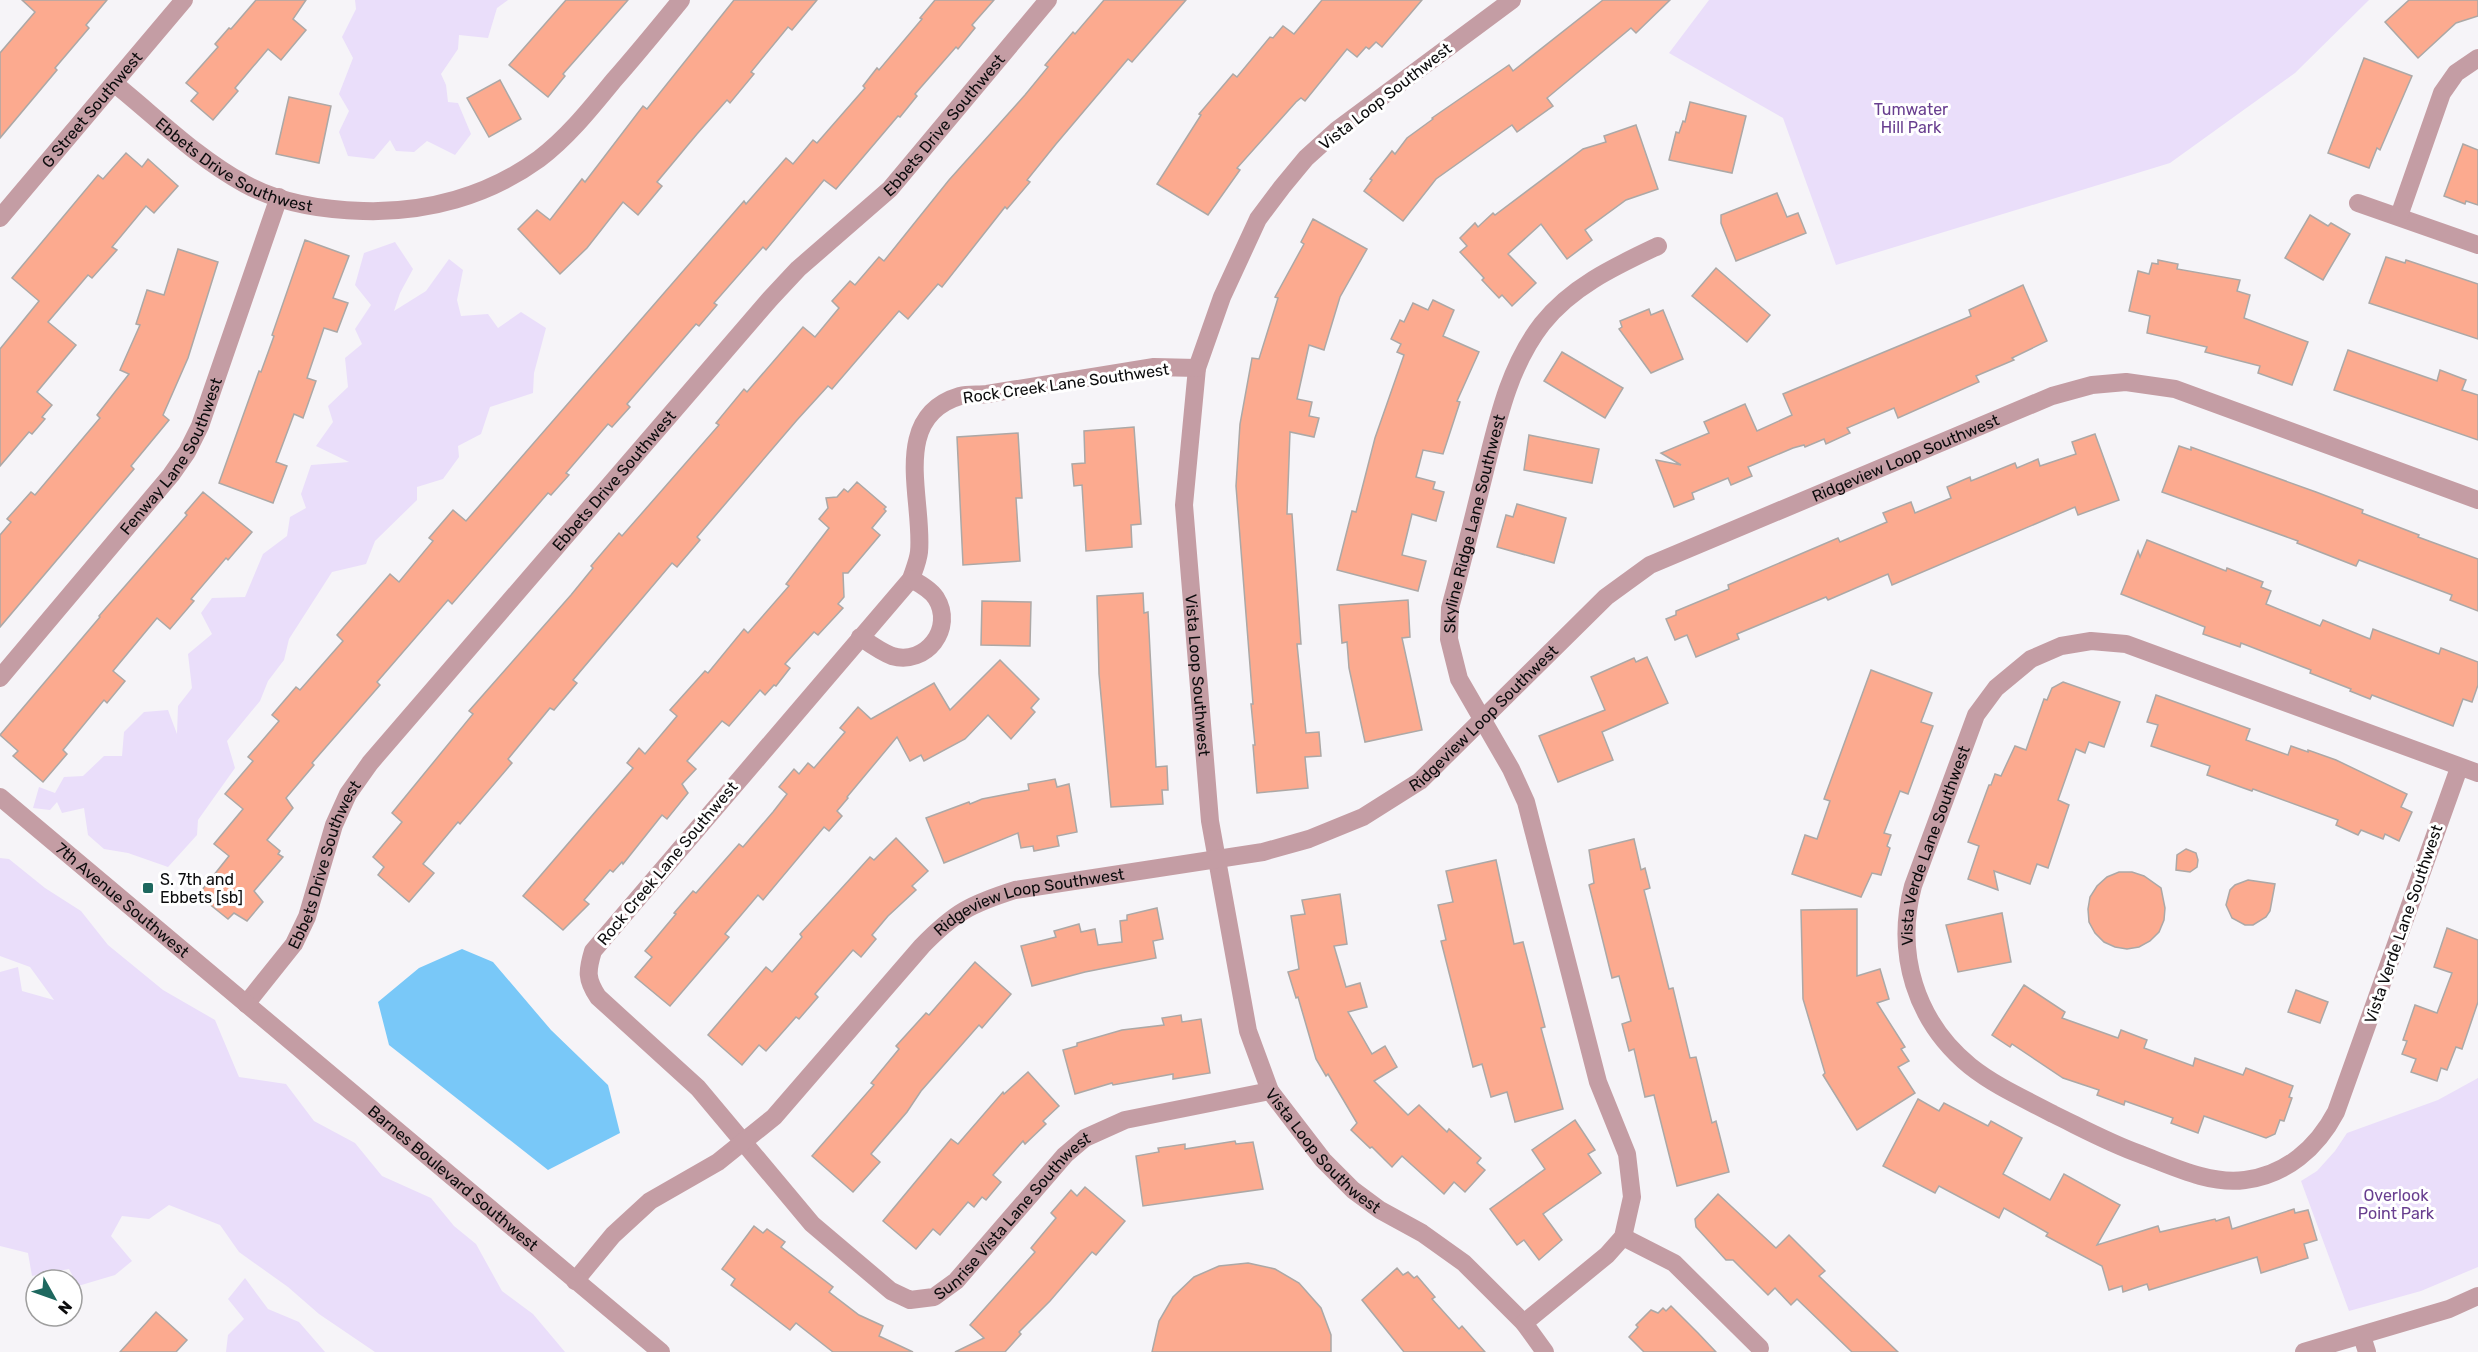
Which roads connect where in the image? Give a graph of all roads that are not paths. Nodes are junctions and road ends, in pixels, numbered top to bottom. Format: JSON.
{"nodes":[{"id":1,"x":184,"y":0,"type":"edge"},
{"id":2,"x":681,"y":0,"type":"edge"},
{"id":3,"x":1048,"y":0,"type":"edge"},
{"id":4,"x":1512,"y":0,"type":"edge"},
{"id":5,"x":2478,"y":58,"type":"edge"},
{"id":6,"x":115,"y":84,"type":"junction"},
{"id":7,"x":279,"y":197,"type":"junction"},
{"id":8,"x":2358,"y":203,"type":"dead end"},
{"id":9,"x":2399,"y":216,"type":"junction"},
{"id":10,"x":0,"y":218,"type":"edge"},
{"id":11,"x":2478,"y":245,"type":"edge"},
{"id":12,"x":1658,"y":246,"type":"dead end"},
{"id":13,"x":1197,"y":368,"type":"junction"},
{"id":14,"x":2478,"y":500,"type":"edge"},
{"id":15,"x":911,"y":579,"type":"junction"},
{"id":16,"x":860,"y":637,"type":"junction"},
{"id":17,"x":0,"y":678,"type":"edge"},
{"id":18,"x":1482,"y":721,"type":"junction"},
{"id":19,"x":2459,"y":768,"type":"junction"},
{"id":20,"x":2478,"y":773,"type":"edge"},
{"id":21,"x":0,"y":797,"type":"edge"},
{"id":22,"x":1217,"y":860,"type":"junction"},
{"id":23,"x":246,"y":1004,"type":"junction"},
{"id":24,"x":1270,"y":1090,"type":"junction"},
{"id":25,"x":742,"y":1143,"type":"junction"},
{"id":26,"x":1623,"y":1237,"type":"junction"},
{"id":27,"x":575,"y":1281,"type":"junction"},
{"id":28,"x":2478,"y":1296,"type":"edge"},
{"id":29,"x":1524,"y":1323,"type":"junction"},
{"id":30,"x":2364,"y":1344,"type":"edge"},
{"id":31,"x":1760,"y":1348,"type":"dead end"},
{"id":32,"x":661,"y":1352,"type":"edge"},
{"id":33,"x":1545,"y":1352,"type":"edge"},
{"id":34,"x":2304,"y":1352,"type":"edge"}],
"edges":[{"from":1,"to":6,"type":"street","name":"G Street Southwest"},
{"from":2,"to":7,"type":"street","name":"Ebbets Drive Southwest"},
{"from":3,"to":23,"type":"street","name":"Ebbets Drive Southwest"},
{"from":4,"to":13,"type":"street","name":"Vista Loop Southwest"},
{"from":5,"to":9,"type":"street"},
{"from":6,"to":7,"type":"street","name":"Ebbets Drive Southwest"},
{"from":6,"to":10,"type":"street","name":"G Street Southwest"},
{"from":7,"to":17,"type":"street","name":"Fenway Lane Southwest"},
{"from":8,"to":9,"type":"street"},
{"from":9,"to":11,"type":"street"},
{"from":12,"to":18,"type":"street","name":"Skyline Ridge Lane Southwest"},
{"from":13,"to":15,"type":"street","name":"Rock Creek Lane Southwest"},
{"from":13,"to":22,"type":"street","name":"Vista Loop Southwest"},
{"from":14,"to":18,"type":"street","name":"Ridgeview Loop Southwest"},
{"from":15,"to":16,"type":"street","name":"Rock Creek Lane Southwest"},
{"from":15,"to":16,"type":"street"},
{"from":16,"to":25,"type":"street","name":"Rock Creek Lane Southwest"},
{"from":18,"to":22,"type":"street","name":"Ridgeview Loop Southwest"},
{"from":18,"to":26,"type":"street","name":"Skyline Ridge Lane Southwest"},
{"from":19,"to":19,"type":"street","name":"Vista Verde Lane Southwest"},
{"from":19,"to":20,"type":"street","name":"Vista Verde Lane Southwest"},
{"from":21,"to":23,"type":"street","name":"7th Avenue Southwest"},
{"from":22,"to":24,"type":"street","name":"Vista Loop Southwest"},
{"from":22,"to":25,"type":"street","name":"Ridgeview Loop Southwest"},
{"from":23,"to":27,"type":"street","name":"Barnes Boulevard Southwest"},
{"from":24,"to":25,"type":"street","name":"Sunrise Vista Lane Southwest"},
{"from":24,"to":29,"type":"street","name":"Vista Loop Southwest"},
{"from":25,"to":27,"type":"street","name":"Ridgeview Loop Southwest"},
{"from":26,"to":29,"type":"street","name":"Skyline Ridge Lane Southwest"},
{"from":26,"to":31,"type":"street"},
{"from":27,"to":32,"type":"street","name":"Barnes Boulevard Southwest"},
{"from":28,"to":30,"type":"street"},
{"from":29,"to":33,"type":"street","name":"Vista Loop Southwest"},
{"from":30,"to":34,"type":"street"}]}
